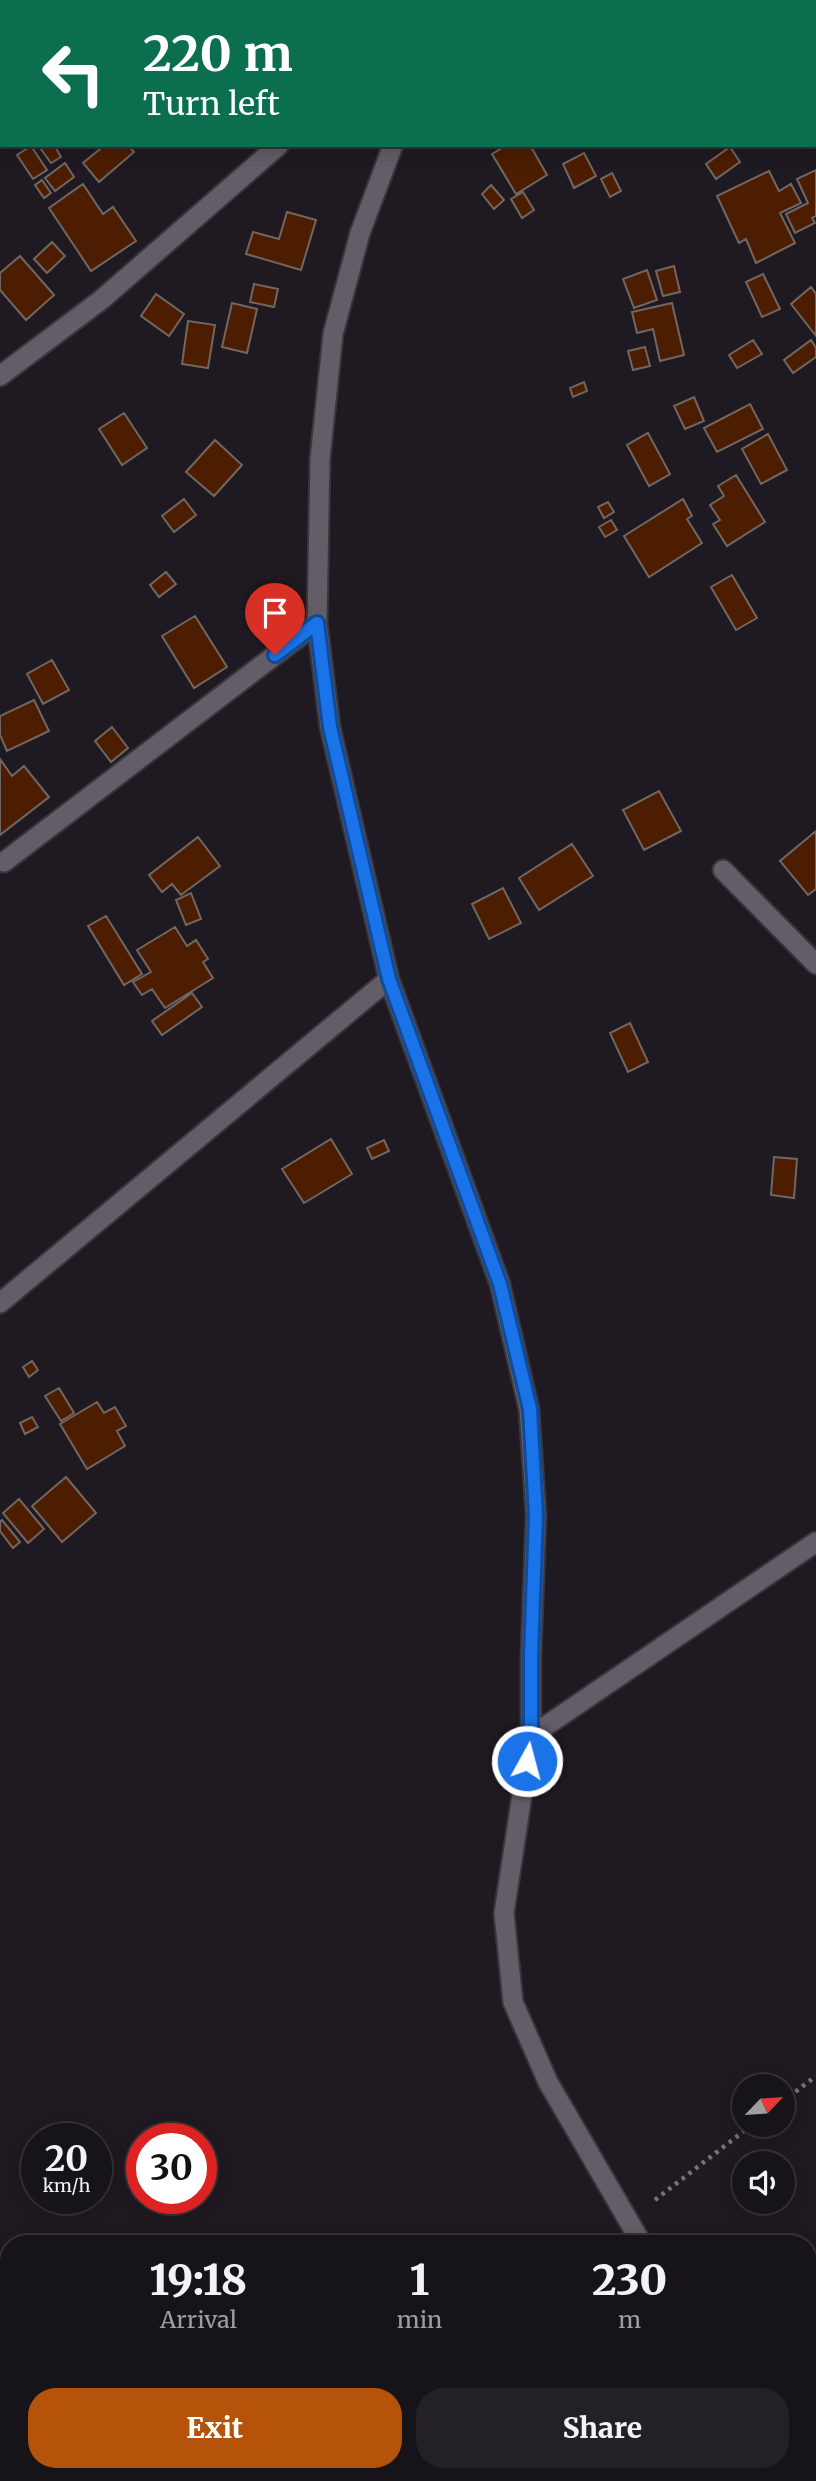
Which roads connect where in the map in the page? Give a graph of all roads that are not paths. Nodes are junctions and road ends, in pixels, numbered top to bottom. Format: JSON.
{"nodes":[{"id":1,"x":277,"y":147,"type":"edge"},
{"id":2,"x":392,"y":147,"type":"edge"},
{"id":3,"x":0,"y":376,"type":"edge"},
{"id":4,"x":317,"y":623,"type":"junction"},
{"id":5,"x":4,"y":862,"type":"dead end"},
{"id":6,"x":723,"y":870,"type":"dead end"},
{"id":7,"x":816,"y":964,"type":"edge"},
{"id":8,"x":389,"y":979,"type":"junction"},
{"id":9,"x":0,"y":1303,"type":"edge"},
{"id":10,"x":816,"y":1542,"type":"edge"},
{"id":11,"x":531,"y":1736,"type":"junction"},
{"id":12,"x":637,"y":2235,"type":"edge"}],
"edges":[{"from":1,"to":3,"type":"street"},
{"from":2,"to":4,"type":"street"},
{"from":4,"to":5,"type":"street"},
{"from":4,"to":8,"type":"street"},
{"from":6,"to":7,"type":"street"},
{"from":8,"to":9,"type":"street"},
{"from":8,"to":11,"type":"street"},
{"from":10,"to":11,"type":"street"},
{"from":11,"to":12,"type":"street"}]}
